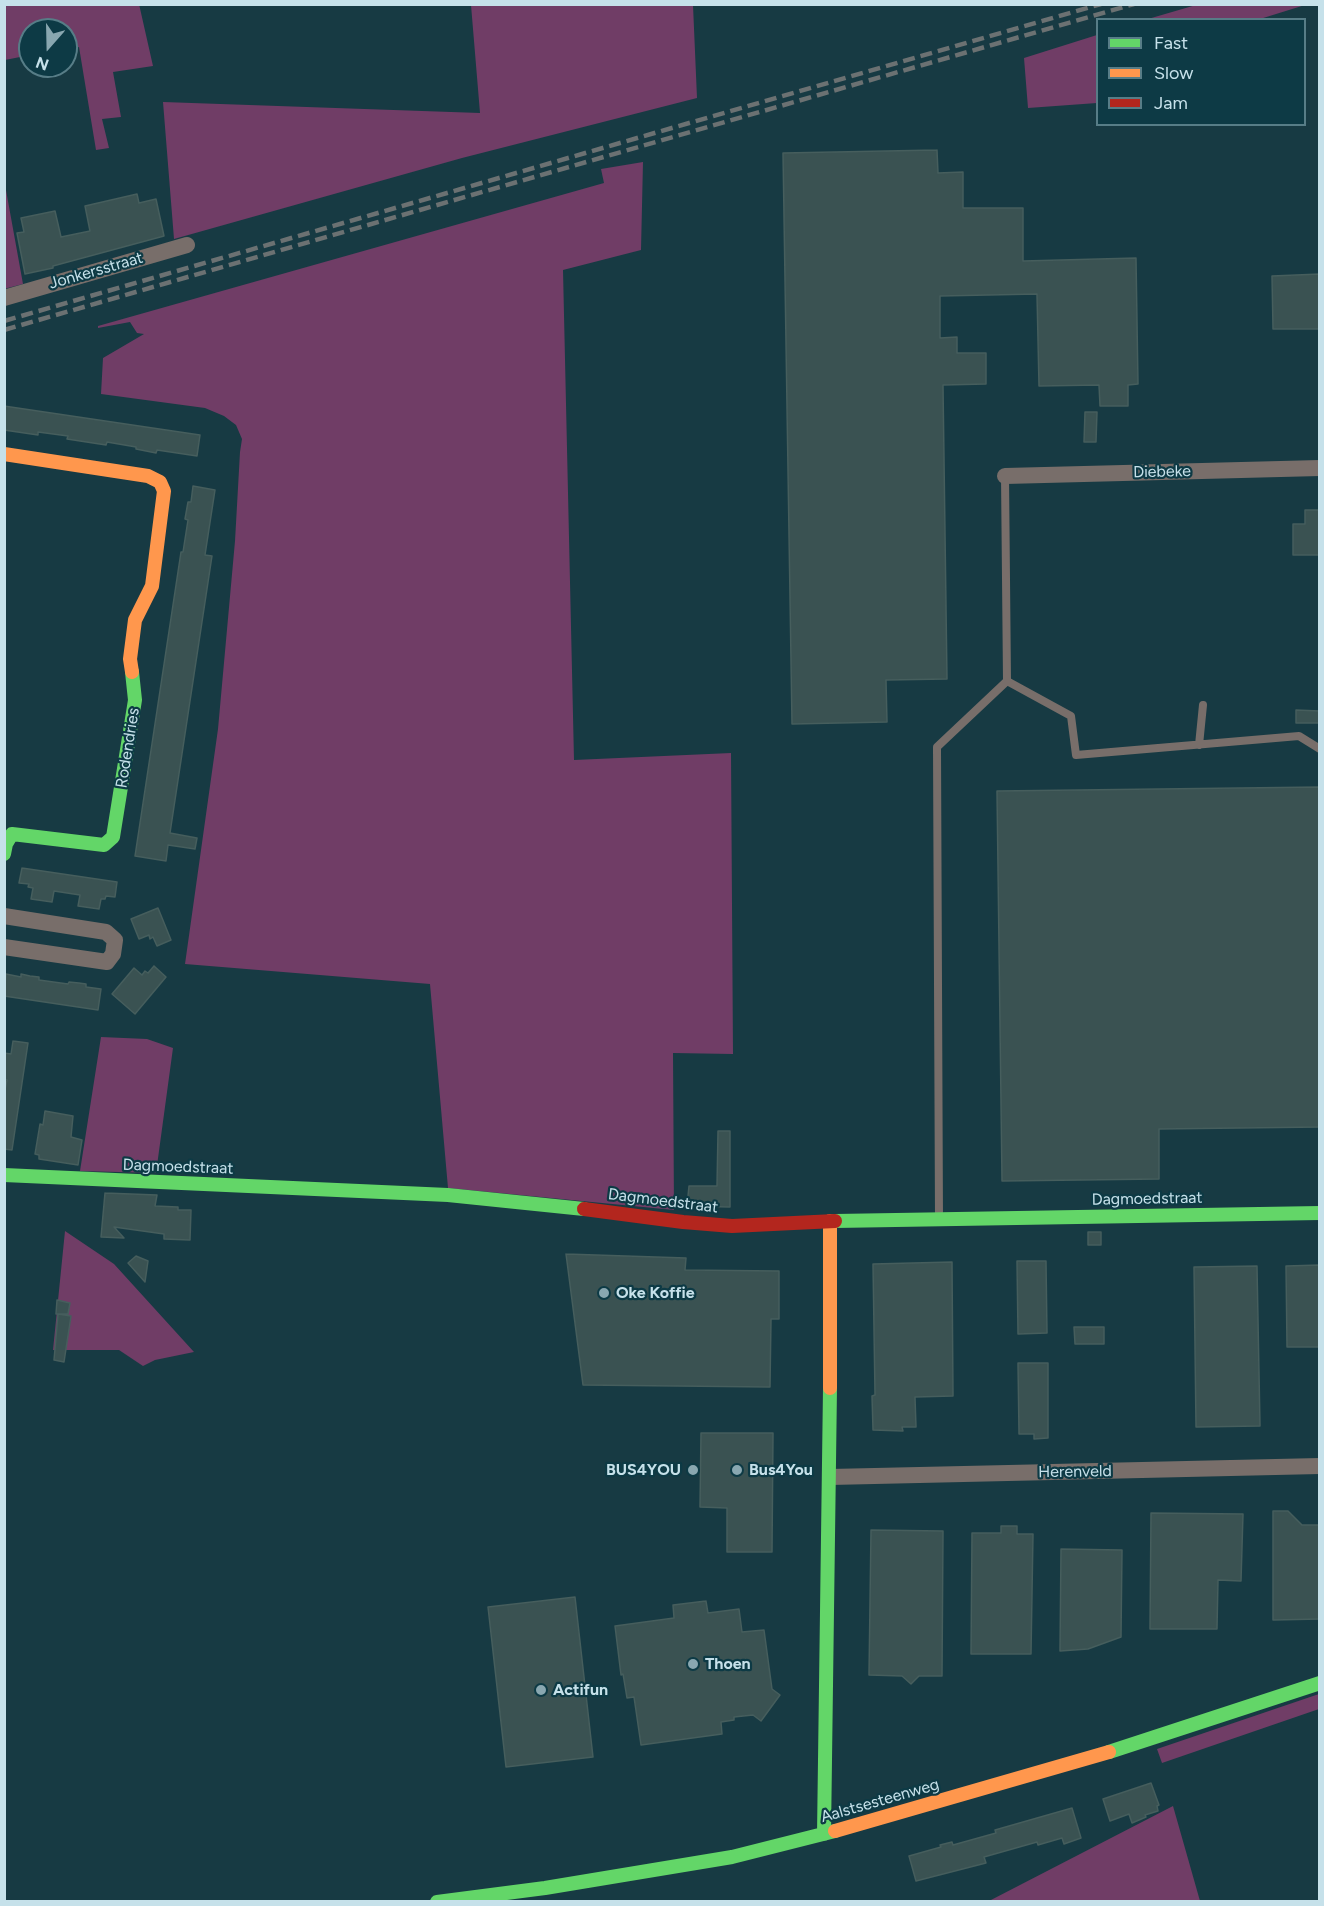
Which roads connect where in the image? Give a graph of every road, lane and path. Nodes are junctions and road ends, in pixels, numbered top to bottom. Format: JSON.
{"nodes":[{"id":1,"x":186,"y":245,"type":"dead end"},
{"id":2,"x":4,"y":298,"type":"edge"},
{"id":3,"x":4,"y":454,"type":"edge"},
{"id":4,"x":1320,"y":468,"type":"edge"},
{"id":5,"x":1005,"y":476,"type":"joint"},
{"id":6,"x":1007,"y":681,"type":"junction"},
{"id":7,"x":1203,"y":705,"type":"dead end"},
{"id":8,"x":1199,"y":745,"type":"junction"},
{"id":9,"x":1320,"y":749,"type":"edge"},
{"id":10,"x":4,"y":854,"type":"edge"},
{"id":11,"x":4,"y":916,"type":"edge"},
{"id":12,"x":4,"y":947,"type":"edge"},
{"id":13,"x":4,"y":1175,"type":"edge"},
{"id":14,"x":1320,"y":1213,"type":"edge"},
{"id":15,"x":939,"y":1219,"type":"junction"},
{"id":16,"x":830,"y":1221,"type":"junction"},
{"id":17,"x":1320,"y":1466,"type":"edge"},
{"id":18,"x":830,"y":1477,"type":"junction"},
{"id":19,"x":1320,"y":1683,"type":"edge"},
{"id":20,"x":824,"y":1834,"type":"junction"},
{"id":21,"x":437,"y":1902,"type":"edge"}],
"edges":[{"from":1,"to":2,"type":"street","name":"Jonkersstraat"},
{"from":3,"to":10,"type":"street","name":"Rodendries"},
{"from":4,"to":5,"type":"street","name":"Diebeke"},
{"from":5,"to":6,"type":"lane"},
{"from":6,"to":8,"type":"lane"},
{"from":6,"to":15,"type":"lane"},
{"from":7,"to":8,"type":"lane"},
{"from":8,"to":9,"type":"lane"},
{"from":11,"to":12,"type":"street"},
{"from":13,"to":16,"type":"street","name":"Dagmoedstraat"},
{"from":14,"to":15,"type":"street","name":"Dagmoedstraat"},
{"from":15,"to":16,"type":"street","name":"Dagmoedstraat"},
{"from":16,"to":18,"type":"street"},
{"from":17,"to":18,"type":"street","name":"Herenveld"},
{"from":18,"to":20,"type":"street"},
{"from":19,"to":20,"type":"street","name":"Aalstsesteenweg"},
{"from":20,"to":21,"type":"street","name":"Aalstsesteenweg"}]}
